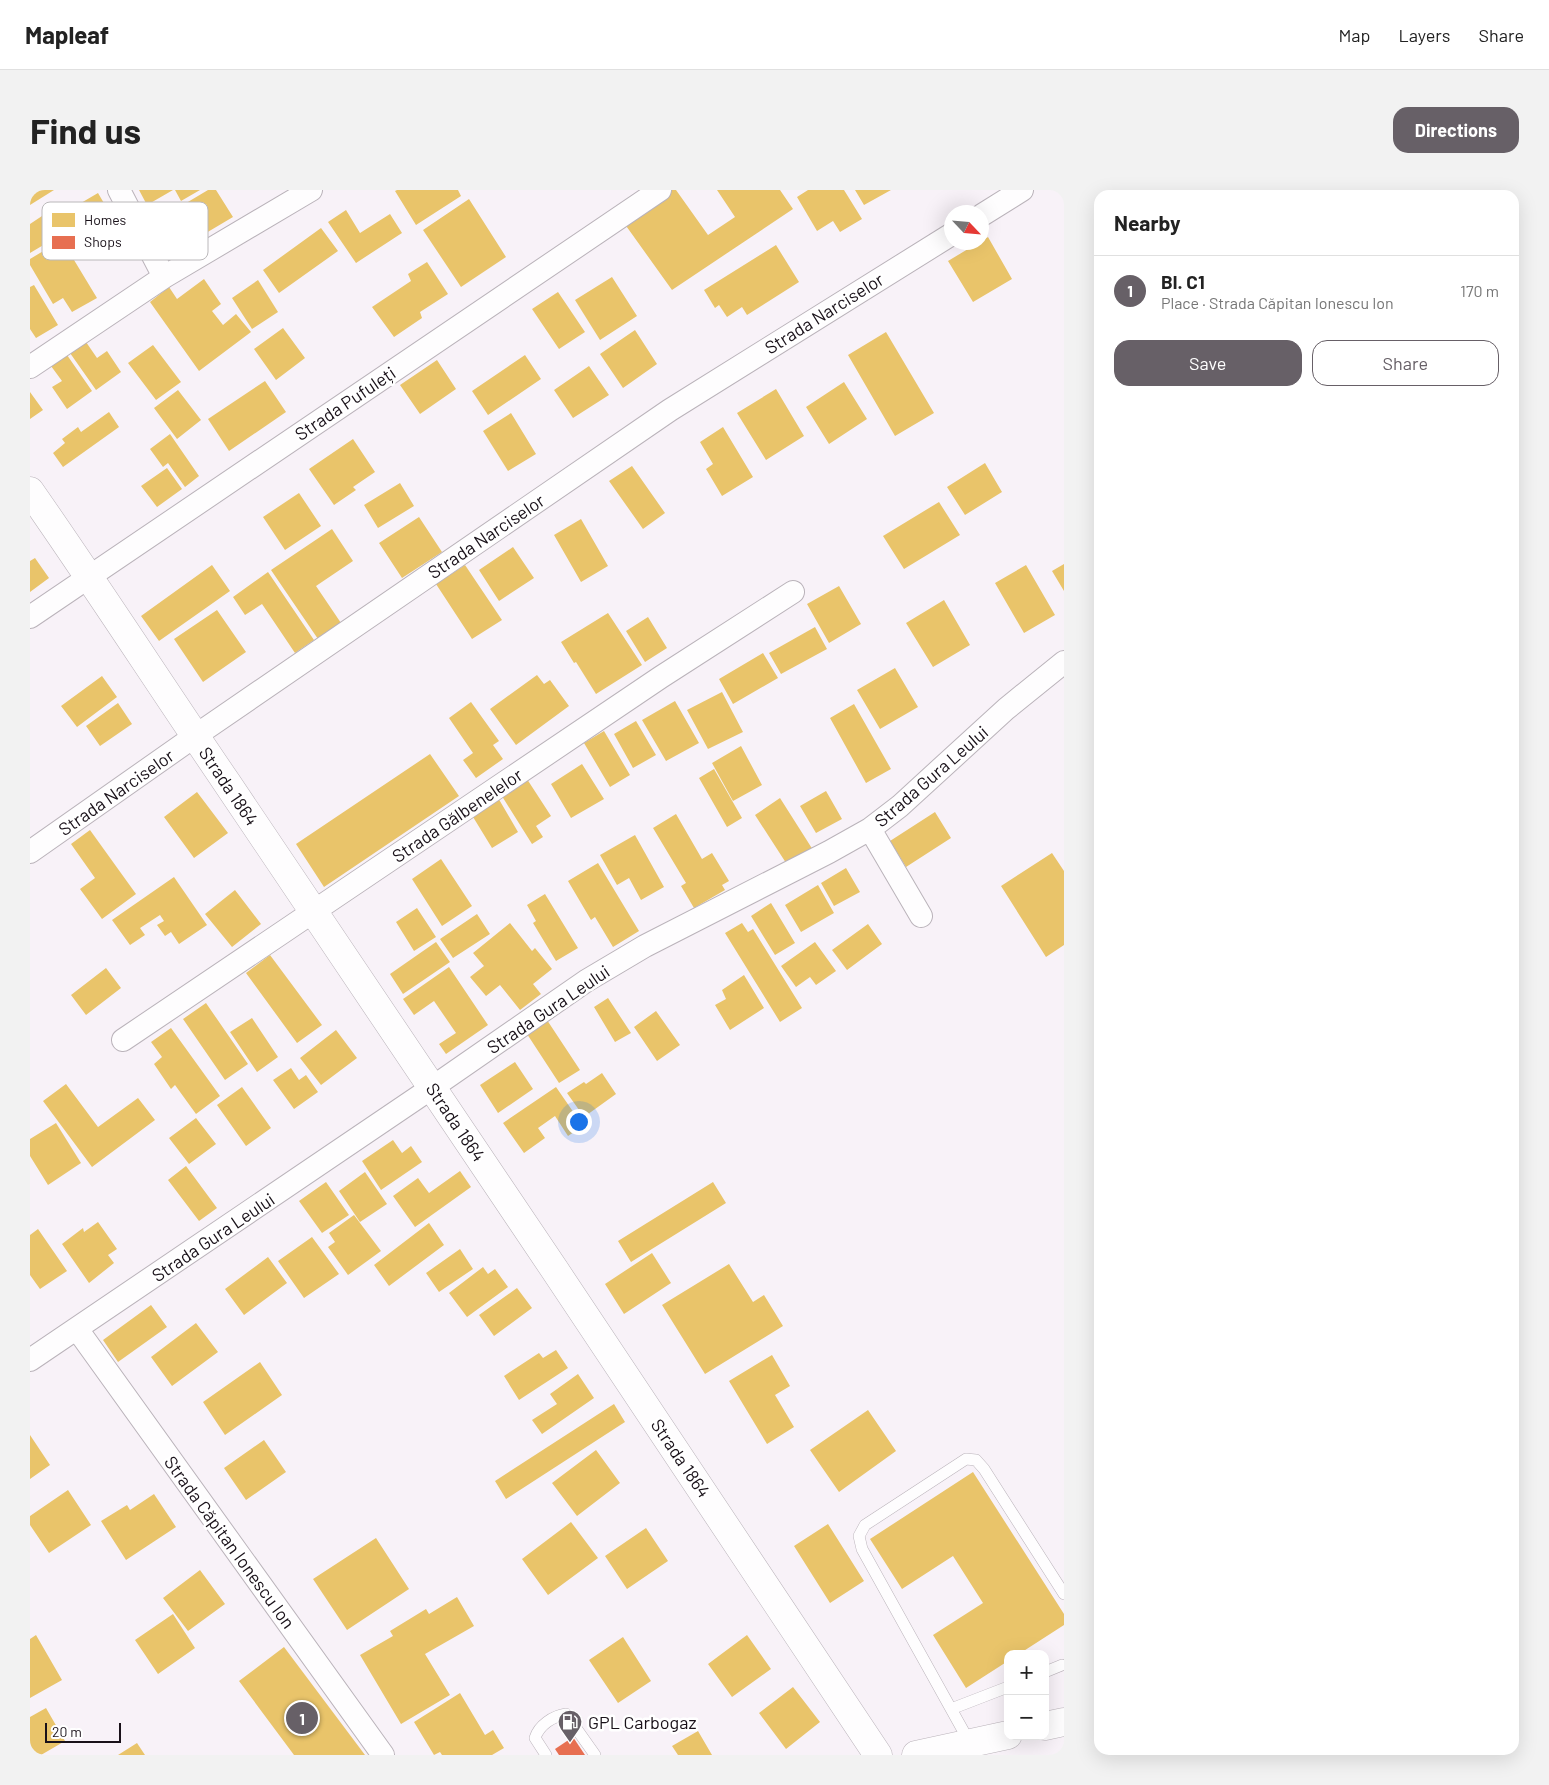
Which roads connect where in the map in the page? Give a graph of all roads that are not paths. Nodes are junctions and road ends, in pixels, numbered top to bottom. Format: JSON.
{"nodes":[{"id":1,"x":119,"y":190,"type":"edge"},
{"id":2,"x":311,"y":190,"type":"edge"},
{"id":3,"x":660,"y":190,"type":"edge"},
{"id":4,"x":1022,"y":190,"type":"edge"},
{"id":5,"x":125,"y":202,"type":"edge"},
{"id":6,"x":989,"y":211,"type":"edge"},
{"id":7,"x":944,"y":239,"type":"edge"},
{"id":8,"x":208,"y":251,"type":"edge"},
{"id":9,"x":155,"y":260,"type":"edge"},
{"id":10,"x":193,"y":260,"type":"edge"},
{"id":11,"x":164,"y":277,"type":"junction"},
{"id":12,"x":30,"y":366,"type":"edge"},
{"id":13,"x":30,"y":491,"type":"edge"},
{"id":14,"x":89,"y":576,"type":"junction"},
{"id":15,"x":793,"y":592,"type":"dead end"},
{"id":16,"x":30,"y":617,"type":"edge"},
{"id":17,"x":1064,"y":662,"type":"edge"},
{"id":18,"x":195,"y":736,"type":"junction"},
{"id":19,"x":870,"y":829,"type":"junction"},
{"id":20,"x":30,"y":852,"type":"edge"},
{"id":21,"x":314,"y":911,"type":"junction"},
{"id":22,"x":921,"y":916,"type":"dead end"},
{"id":23,"x":123,"y":1040,"type":"dead end"},
{"id":24,"x":433,"y":1087,"type":"junction"},
{"id":25,"x":77,"y":1329,"type":"junction"},
{"id":26,"x":30,"y":1360,"type":"edge"},
{"id":27,"x":1064,"y":1594,"type":"edge"},
{"id":28,"x":1063,"y":1666,"type":"edge"},
{"id":29,"x":1049,"y":1671,"type":"edge"},
{"id":30,"x":1004,"y":1688,"type":"edge"},
{"id":31,"x":951,"y":1709,"type":"junction"},
{"id":32,"x":1064,"y":1722,"type":"edge"},
{"id":33,"x":1049,"y":1725,"type":"edge"},
{"id":34,"x":1004,"y":1735,"type":"edge"},
{"id":35,"x":970,"y":1743,"type":"junction"},
{"id":36,"x":383,"y":1755,"type":"edge"},
{"id":37,"x":546,"y":1755,"type":"edge"},
{"id":38,"x":595,"y":1755,"type":"edge"},
{"id":39,"x":878,"y":1755,"type":"edge"},
{"id":40,"x":916,"y":1755,"type":"edge"}],
"edges":[{"from":1,"to":5,"type":"street"},
{"from":2,"to":8,"type":"street"},
{"from":3,"to":14,"type":"street","name":"Strada Pufuleți"},
{"from":4,"to":6,"type":"street"},
{"from":7,"to":18,"type":"street","name":"Strada Narciselor"},
{"from":9,"to":11,"type":"street"},
{"from":10,"to":11,"type":"street"},
{"from":11,"to":12,"type":"street"},
{"from":13,"to":14,"type":"street","name":"Strada 1864"},
{"from":14,"to":16,"type":"street","name":"Strada Pufuleți"},
{"from":14,"to":18,"type":"street","name":"Strada 1864"},
{"from":15,"to":21,"type":"street","name":"Strada Gălbenelelor"},
{"from":17,"to":19,"type":"street","name":"Strada Gura Leului"},
{"from":18,"to":20,"type":"street","name":"Strada Narciselor"},
{"from":18,"to":21,"type":"street","name":"Strada 1864"},
{"from":19,"to":22,"type":"street"},
{"from":19,"to":24,"type":"street","name":"Strada Gura Leului"},
{"from":21,"to":23,"type":"street","name":"Strada Gălbenelelor"},
{"from":21,"to":24,"type":"street","name":"Strada 1864"},
{"from":24,"to":25,"type":"street","name":"Strada Gura Leului"},
{"from":24,"to":39,"type":"street","name":"Strada 1864"},
{"from":25,"to":26,"type":"street","name":"Strada Gura Leului"},
{"from":25,"to":36,"type":"street","name":"Strada Căpitan Ionescu Ion"},
{"from":27,"to":31,"type":"lane"},
{"from":28,"to":29,"type":"lane"},
{"from":30,"to":31,"type":"lane"},
{"from":31,"to":35,"type":"lane"},
{"from":32,"to":33,"type":"street"},
{"from":34,"to":35,"type":"street"},
{"from":35,"to":40,"type":"street"},
{"from":37,"to":38,"type":"lane"}]}
